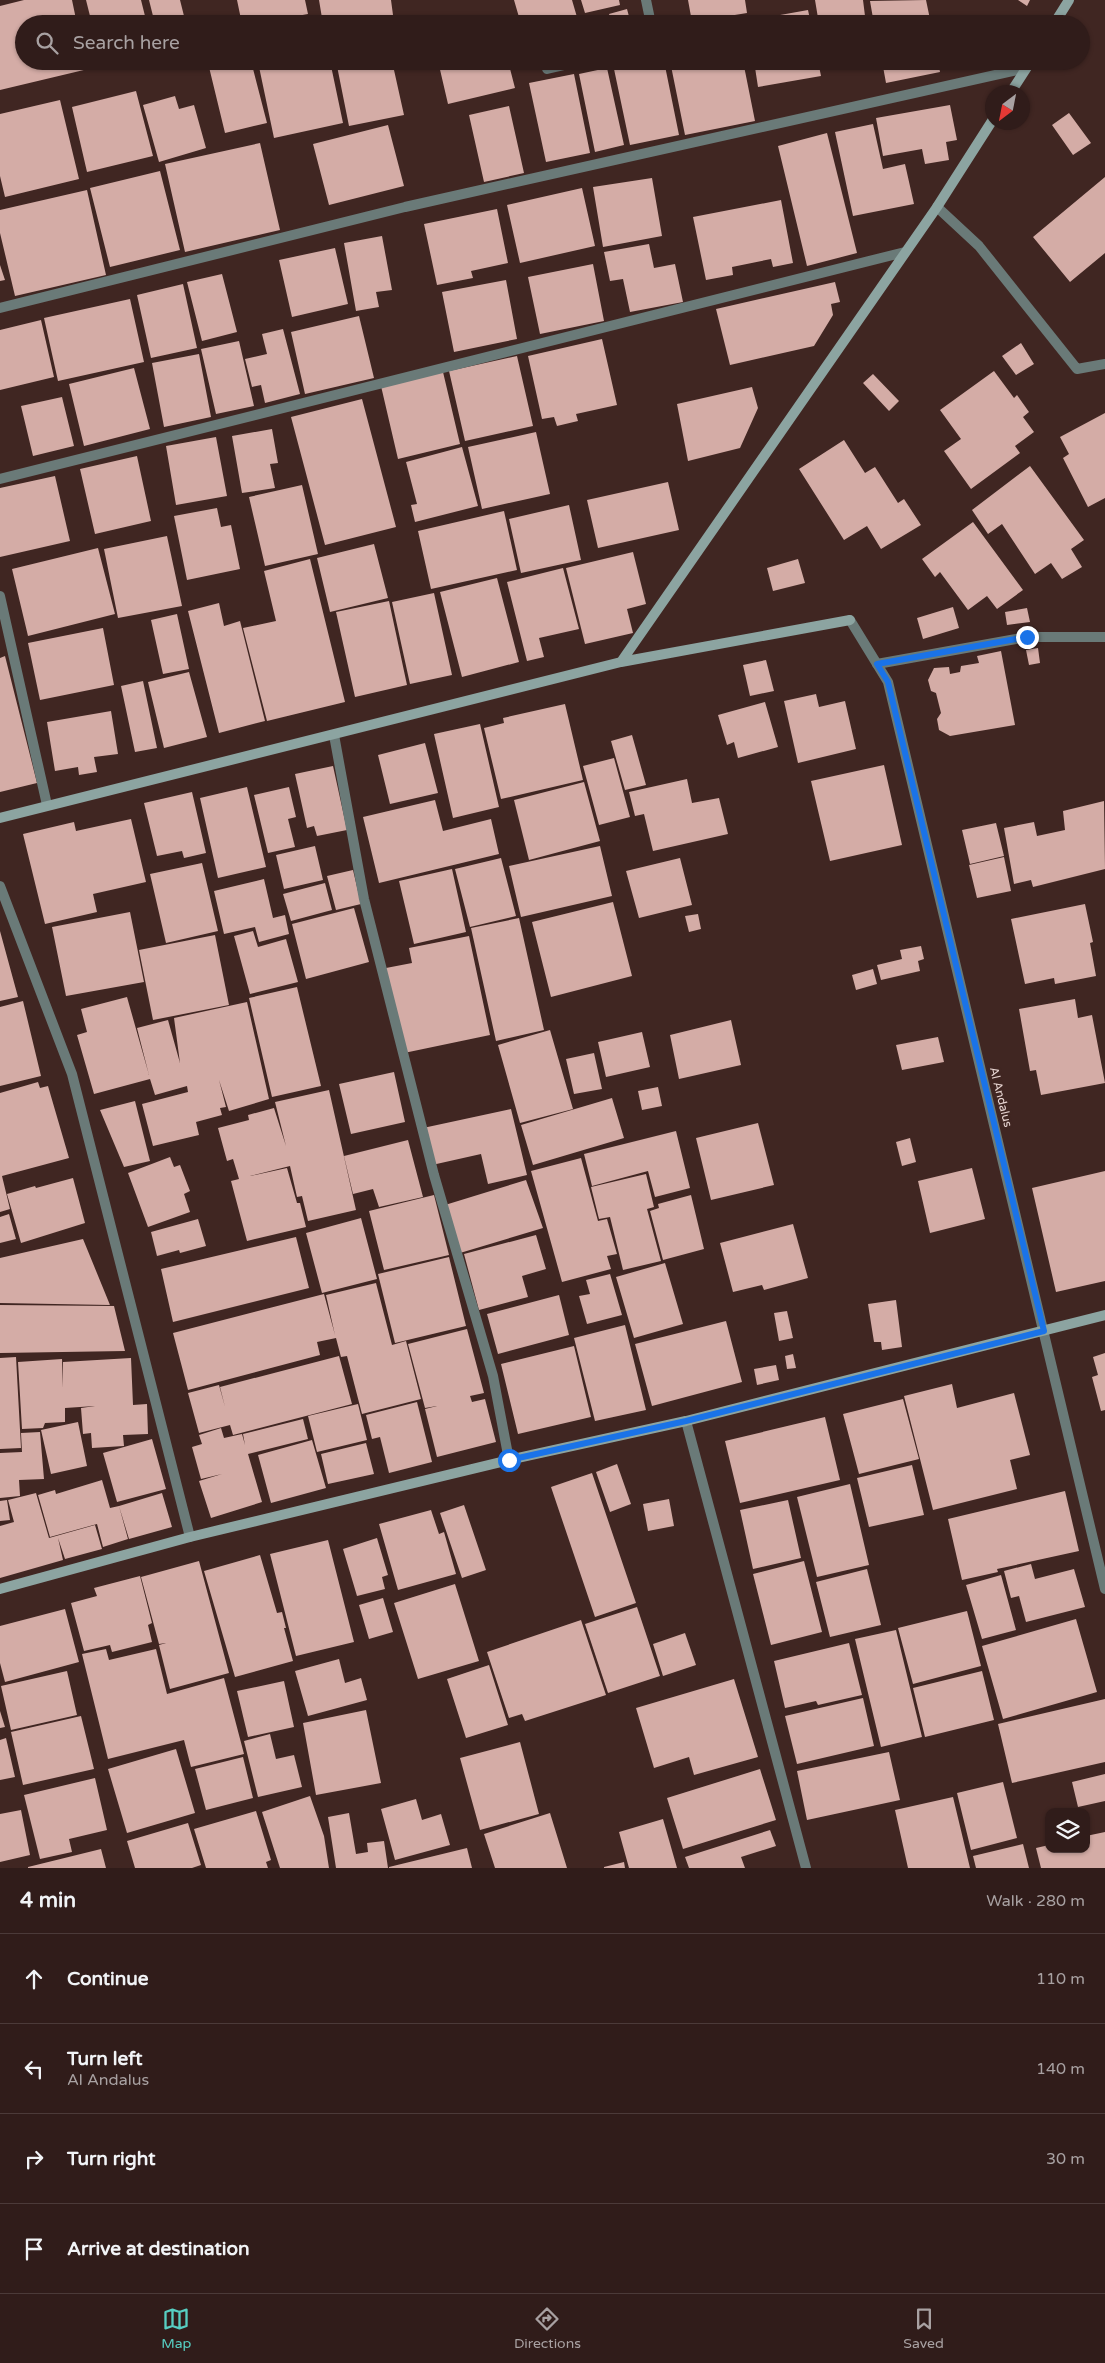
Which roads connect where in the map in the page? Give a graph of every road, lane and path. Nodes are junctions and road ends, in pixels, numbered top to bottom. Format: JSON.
{"nodes":[{"id":1,"x":646,"y":0,"type":"edge"},
{"id":2,"x":1069,"y":0,"type":"edge"},
{"id":3,"x":649,"y":15,"type":"edge"},
{"id":4,"x":1060,"y":15,"type":"edge"},
{"id":5,"x":1007,"y":70,"type":"edge"},
{"id":6,"x":1026,"y":70,"type":"edge"},
{"id":7,"x":1016,"y":85,"type":"edge"},
{"id":8,"x":986,"y":130,"type":"edge"},
{"id":9,"x":937,"y":207,"type":"junction"},
{"id":10,"x":905,"y":252,"type":"junction"},
{"id":11,"x":0,"y":308,"type":"edge"},
{"id":12,"x":1105,"y":364,"type":"edge"},
{"id":13,"x":0,"y":479,"type":"edge"},
{"id":14,"x":0,"y":596,"type":"edge"},
{"id":15,"x":1105,"y":637,"type":"edge"},
{"id":16,"x":621,"y":662,"type":"junction"},
{"id":17,"x":877,"y":664,"type":"junction"},
{"id":18,"x":334,"y":735,"type":"junction"},
{"id":19,"x":47,"y":805,"type":"junction"},
{"id":20,"x":0,"y":818,"type":"edge"},
{"id":21,"x":0,"y":886,"type":"edge"},
{"id":22,"x":1105,"y":1315,"type":"edge"},
{"id":23,"x":1044,"y":1331,"type":"junction"},
{"id":24,"x":686,"y":1421,"type":"junction"},
{"id":25,"x":509,"y":1460,"type":"junction"},
{"id":26,"x":190,"y":1537,"type":"junction"},
{"id":27,"x":0,"y":1589,"type":"edge"},
{"id":28,"x":1105,"y":1589,"type":"edge"},
{"id":29,"x":806,"y":1868,"type":"edge"}],
"edges":[{"from":1,"to":3,"type":"street"},
{"from":2,"to":4,"type":"street"},
{"from":5,"to":11,"type":"street"},
{"from":6,"to":7,"type":"street"},
{"from":8,"to":9,"type":"street"},
{"from":9,"to":10,"type":"street"},
{"from":9,"to":12,"type":"street"},
{"from":10,"to":13,"type":"street"},
{"from":10,"to":16,"type":"street"},
{"from":14,"to":19,"type":"street"},
{"from":15,"to":17,"type":"street"},
{"from":16,"to":17,"type":"street","name":"Al Andalus"},
{"from":16,"to":18,"type":"street"},
{"from":17,"to":23,"type":"street","name":"Al Andalus"},
{"from":18,"to":19,"type":"street"},
{"from":18,"to":25,"type":"street"},
{"from":19,"to":20,"type":"street"},
{"from":21,"to":26,"type":"street"},
{"from":22,"to":23,"type":"street"},
{"from":23,"to":24,"type":"street"},
{"from":23,"to":28,"type":"street","name":"Al Andalus"},
{"from":24,"to":25,"type":"street"},
{"from":24,"to":29,"type":"street"},
{"from":25,"to":26,"type":"street"},
{"from":26,"to":27,"type":"street"}]}
